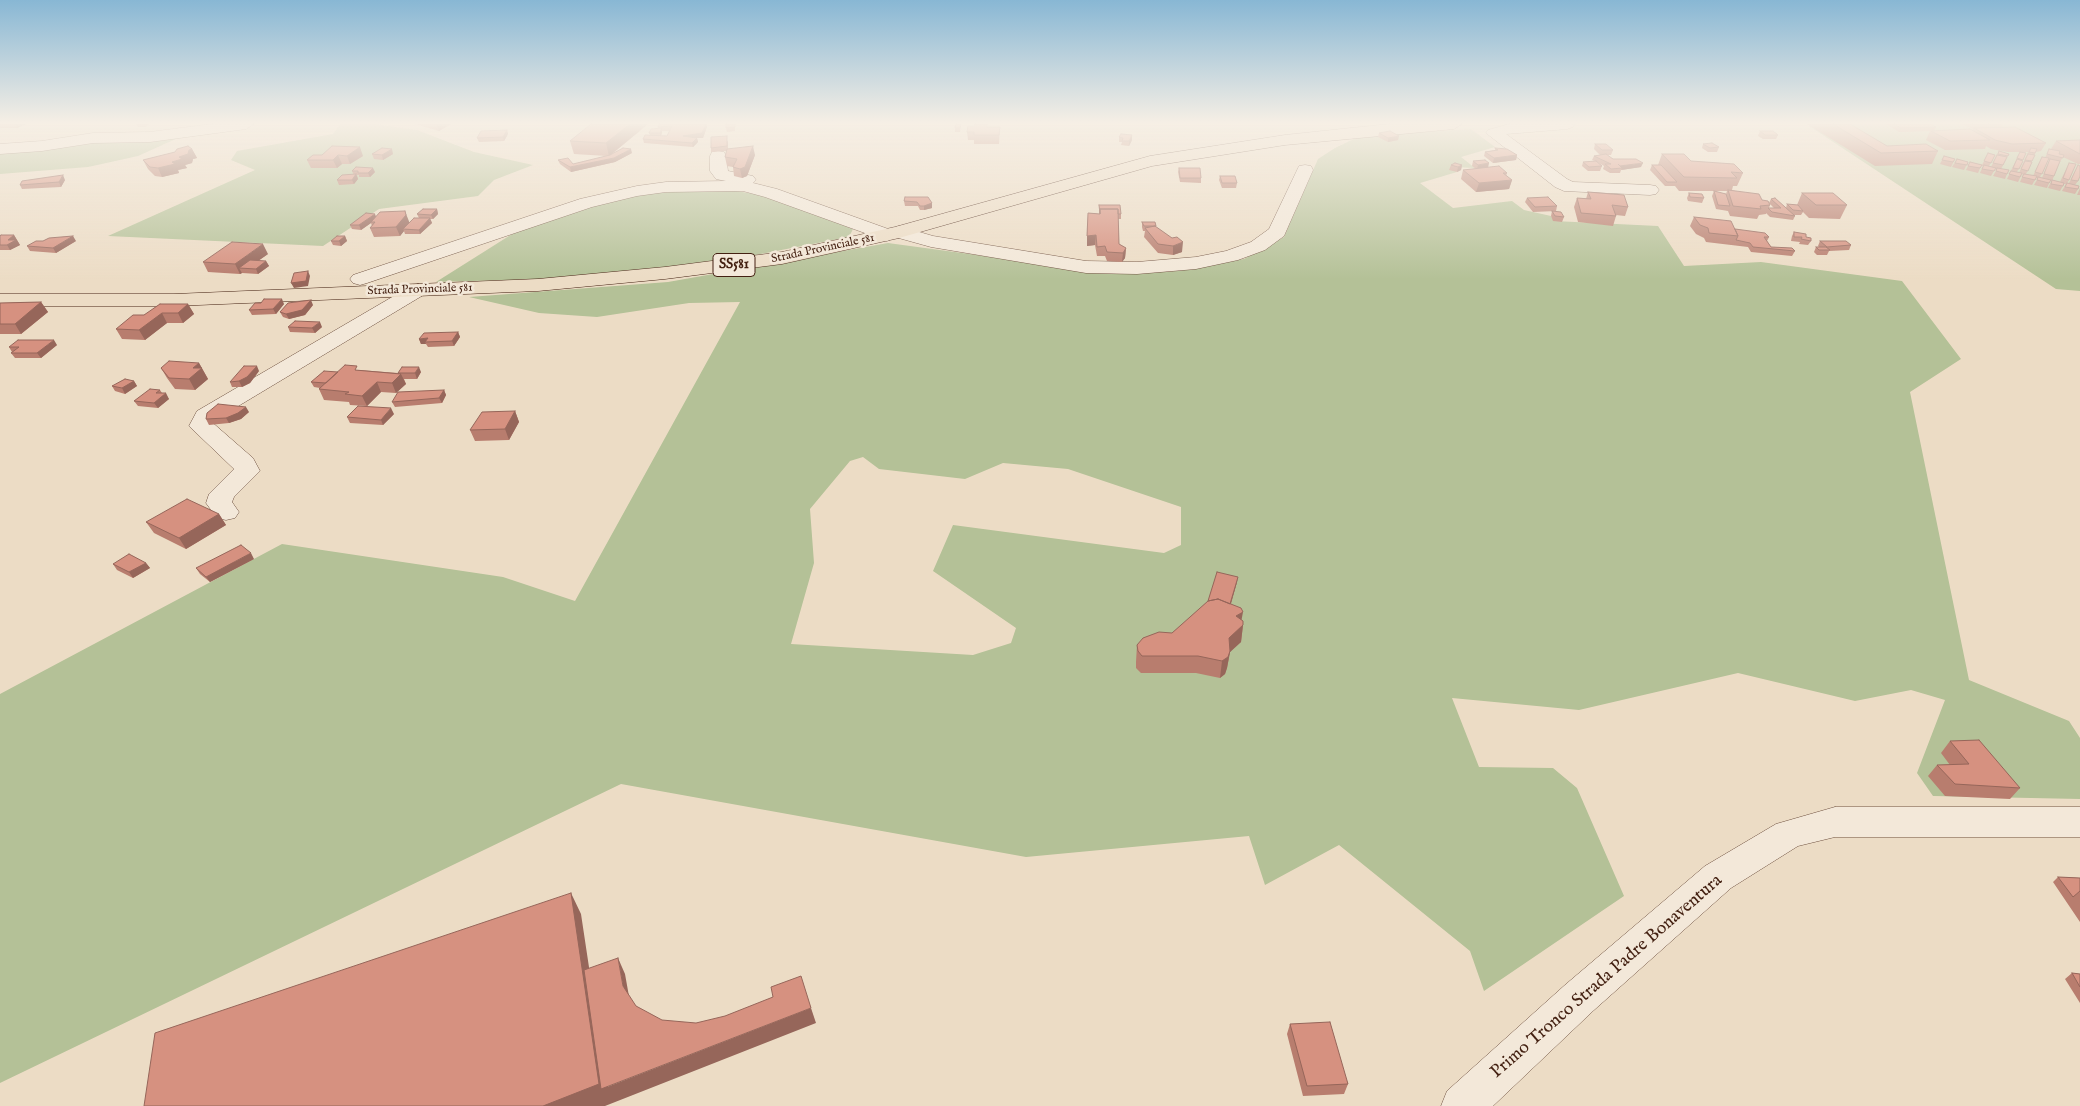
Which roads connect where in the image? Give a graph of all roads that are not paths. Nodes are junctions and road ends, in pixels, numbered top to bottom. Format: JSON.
{"nodes":[{"id":1,"x":725,"y":176,"type":"edge"},
{"id":2,"x":1101,"y":176,"type":"edge"},
{"id":3,"x":1303,"y":176,"type":"edge"},
{"id":4,"x":1551,"y":176,"type":"edge"},
{"id":5,"x":1650,"y":190,"type":"dead end"},
{"id":6,"x":781,"y":196,"type":"junction"},
{"id":7,"x":893,"y":234,"type":"junction"},
{"id":8,"x":360,"y":280,"type":"dead end"},
{"id":9,"x":418,"y":290,"type":"junction"},
{"id":10,"x":0,"y":300,"type":"edge"},
{"id":11,"x":226,"y":512,"type":"dead end"},
{"id":12,"x":2080,"y":822,"type":"edge"},
{"id":13,"x":1462,"y":1106,"type":"edge"}],
"edges":[{"from":1,"to":6,"type":"street"},
{"from":2,"to":7,"type":"main road","name":"Strada Provinciale 581","number":"SS581"},
{"from":3,"to":7,"type":"street"},
{"from":4,"to":5,"type":"street"},
{"from":6,"to":7,"type":"street"},
{"from":6,"to":8,"type":"street"},
{"from":7,"to":9,"type":"main road","name":"Strada Provinciale 581","number":"SS581"},
{"from":9,"to":10,"type":"main road","name":"Strada Provinciale 581","number":"SS581"},
{"from":9,"to":11,"type":"street"},
{"from":12,"to":13,"type":"street","name":"Primo Tronco Strada Padre Bonaventura"}]}
